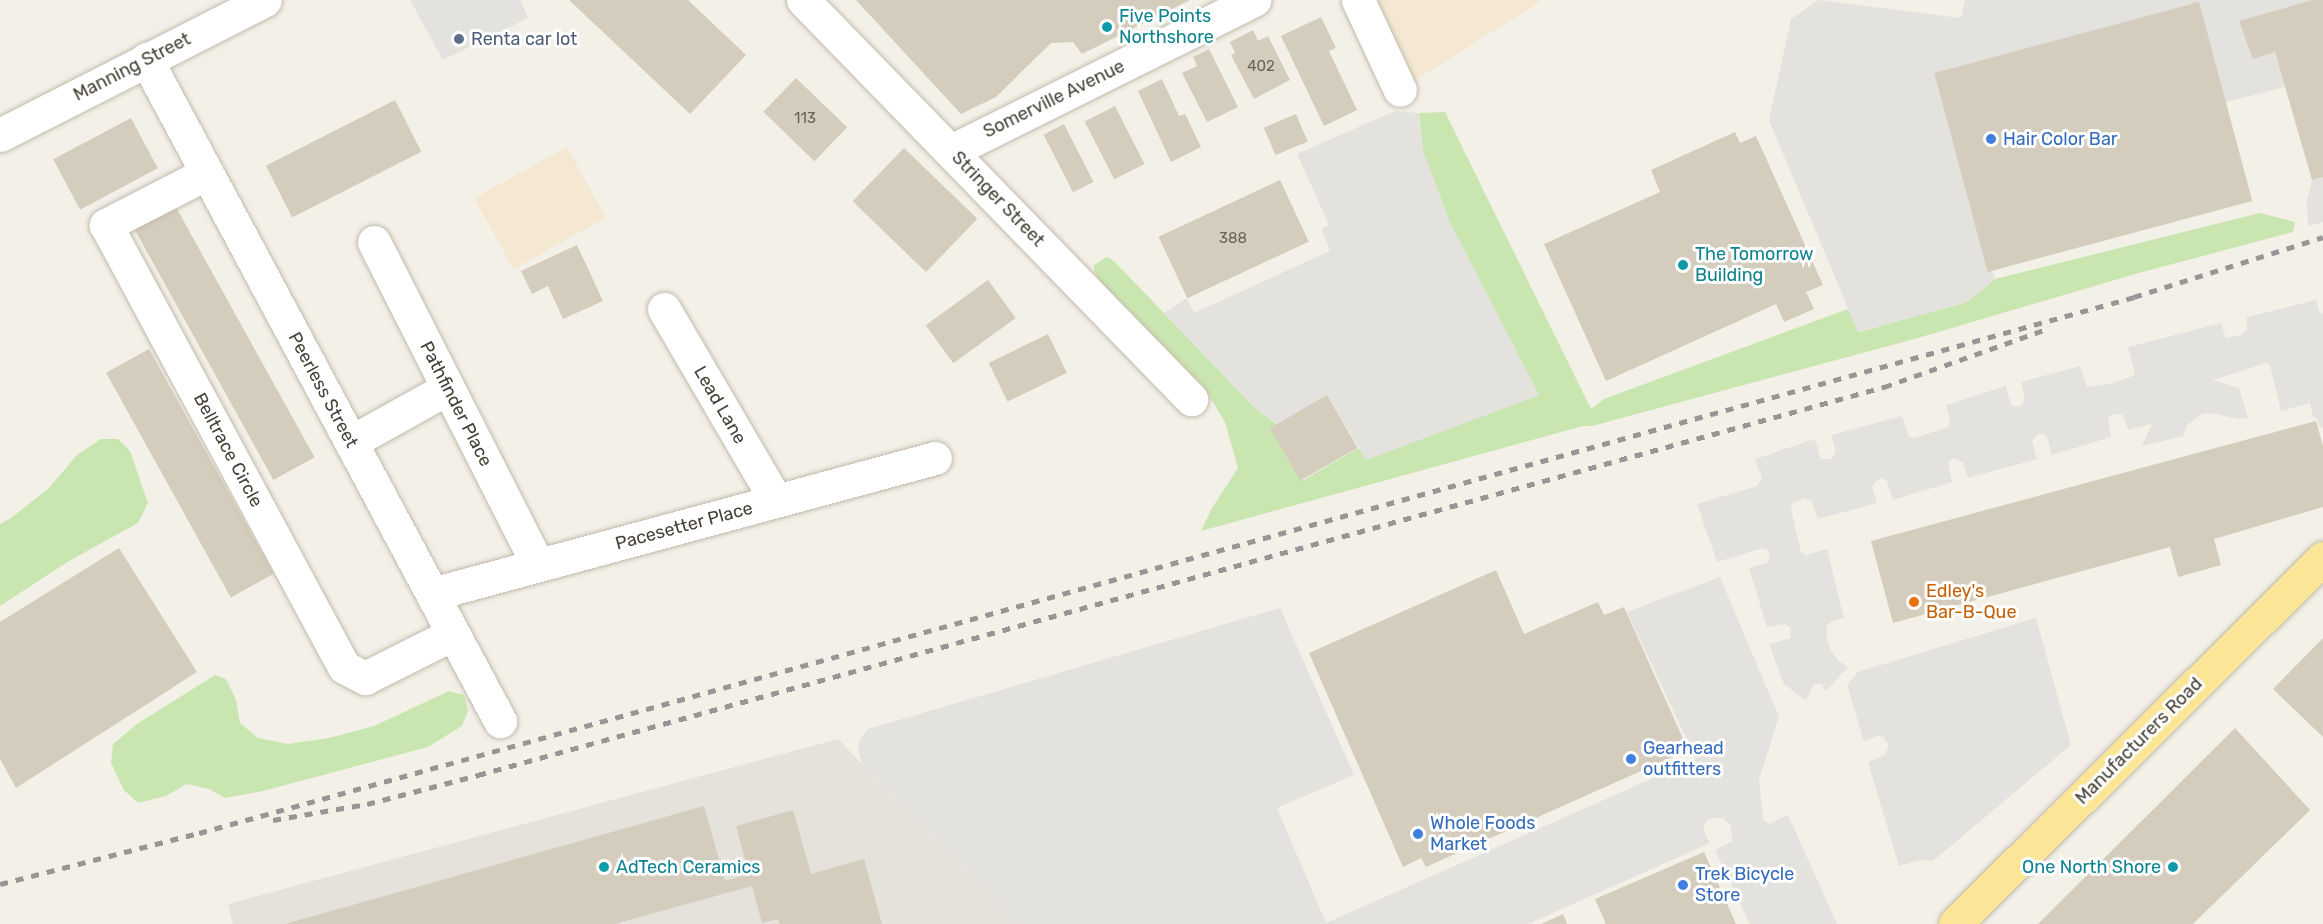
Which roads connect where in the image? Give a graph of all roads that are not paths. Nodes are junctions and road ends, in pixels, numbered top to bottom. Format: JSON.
{"nodes":[{"id":1,"x":265,"y":0,"type":"edge"},
{"id":2,"x":803,"y":0,"type":"edge"},
{"id":3,"x":1254,"y":0,"type":"edge"},
{"id":4,"x":1358,"y":0,"type":"edge"},
{"id":5,"x":146,"y":59,"type":"junction"},
{"id":6,"x":1400,"y":90,"type":"dead end"},
{"id":7,"x":0,"y":135,"type":"edge"},
{"id":8,"x":951,"y":150,"type":"junction"},
{"id":9,"x":207,"y":173,"type":"junction"},
{"id":10,"x":374,"y":242,"type":"dead end"},
{"id":11,"x":664,"y":309,"type":"dead end"},
{"id":12,"x":448,"y":388,"type":"junction"},
{"id":13,"x":1191,"y":399,"type":"dead end"},
{"id":14,"x":351,"y":442,"type":"junction"},
{"id":15,"x":936,"y":458,"type":"dead end"},
{"id":16,"x":776,"y":501,"type":"junction"},
{"id":17,"x":2323,"y":558,"type":"edge"},
{"id":18,"x":538,"y":565,"type":"junction"},
{"id":19,"x":432,"y":594,"type":"junction"},
{"id":20,"x":453,"y":634,"type":"junction"},
{"id":21,"x":500,"y":722,"type":"dead end"},
{"id":22,"x":1955,"y":924,"type":"edge"}],
"edges":[{"from":1,"to":5,"type":"street","name":"Manning Street"},
{"from":2,"to":8,"type":"street","name":"Stringer Street"},
{"from":3,"to":8,"type":"street","name":"Somerville Avenue"},
{"from":4,"to":6,"type":"street"},
{"from":5,"to":7,"type":"street","name":"Manning Street"},
{"from":5,"to":9,"type":"street","name":"Peerless Street"},
{"from":8,"to":13,"type":"street","name":"Stringer Street"},
{"from":9,"to":14,"type":"street","name":"Peerless Street"},
{"from":9,"to":20,"type":"street","name":"Belltrace Circle"},
{"from":10,"to":12,"type":"street","name":"Pathfinder Place"},
{"from":11,"to":16,"type":"street","name":"Lead Lane"},
{"from":12,"to":14,"type":"street"},
{"from":12,"to":18,"type":"street","name":"Pathfinder Place"},
{"from":14,"to":19,"type":"street","name":"Peerless Street"},
{"from":15,"to":16,"type":"street","name":"Pacesetter Place"},
{"from":16,"to":18,"type":"street","name":"Pacesetter Place"},
{"from":17,"to":22,"type":"main road","name":"Manufacturers Road"},
{"from":18,"to":19,"type":"street","name":"Pacesetter Place"},
{"from":19,"to":20,"type":"street","name":"Peerless Street"},
{"from":20,"to":21,"type":"street","name":"Peerless Street"}]}
